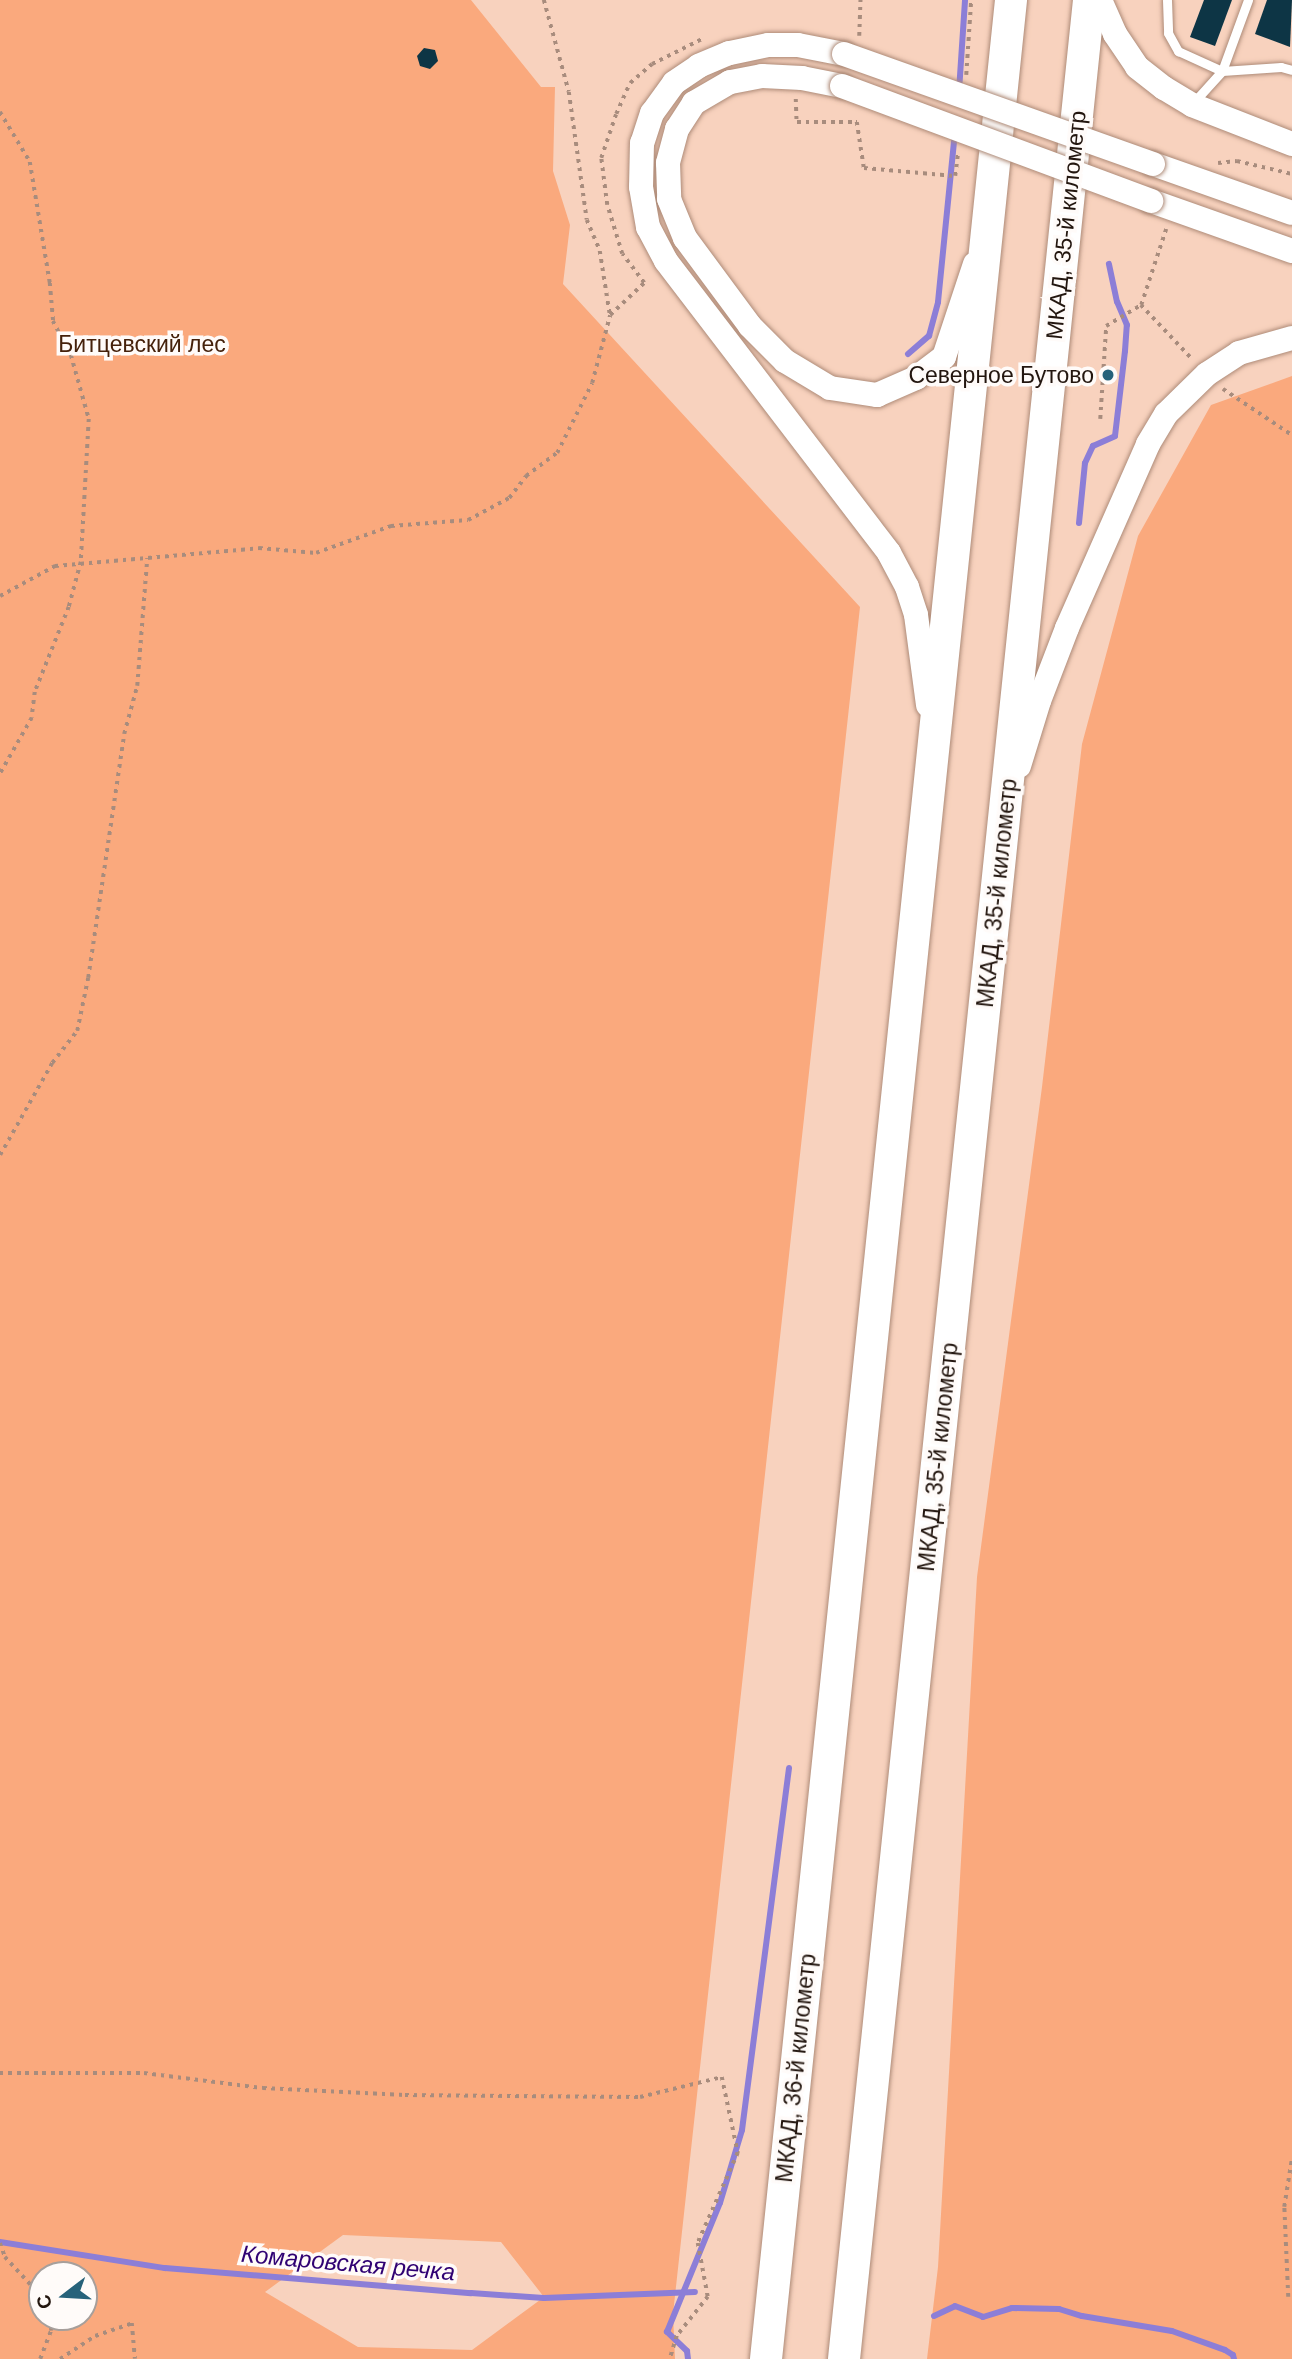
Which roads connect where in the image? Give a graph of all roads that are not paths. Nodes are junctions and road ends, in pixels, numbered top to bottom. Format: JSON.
{"nodes":[{"id":1,"x":1011,"y":0,"type":"edge"},
{"id":2,"x":1089,"y":0,"type":"edge"},
{"id":3,"x":1100,"y":0,"type":"edge"},
{"id":4,"x":1167,"y":0,"type":"edge"},
{"id":5,"x":1248,"y":0,"type":"edge"},
{"id":6,"x":1292,"y":70,"type":"edge"},
{"id":7,"x":1222,"y":71,"type":"junction"},
{"id":8,"x":1192,"y":105,"type":"junction"},
{"id":9,"x":1292,"y":144,"type":"edge"},
{"id":10,"x":1292,"y":212,"type":"edge"},
{"id":11,"x":987,"y":226,"type":"junction"},
{"id":12,"x":1292,"y":251,"type":"edge"},
{"id":13,"x":1292,"y":338,"type":"edge"},
{"id":14,"x":927,"y":808,"type":"junction"},
{"id":15,"x":1000,"y":856,"type":"junction"},
{"id":16,"x":766,"y":2359,"type":"edge"},
{"id":17,"x":844,"y":2359,"type":"edge"}],
"edges":[{"from":1,"to":11,"type":"highway"},
{"from":2,"to":15,"type":"highway","name":"МКАД, 35-й километр"},
{"from":3,"to":8,"type":"main road"},
{"from":4,"to":7,"type":"lane"},
{"from":5,"to":7,"type":"lane"},
{"from":6,"to":7,"type":"lane"},
{"from":7,"to":8,"type":"lane"},
{"from":8,"to":9,"type":"main road"},
{"from":10,"to":14,"type":"main road","bridge":true},
{"from":11,"to":12,"type":"main road","bridge":true},
{"from":11,"to":14,"type":"highway"},
{"from":13,"to":15,"type":"main road"},
{"from":14,"to":16,"type":"highway","name":"МКАД, 36-й километр"},
{"from":15,"to":17,"type":"highway","name":"МКАД, 35-й километр"}]}
